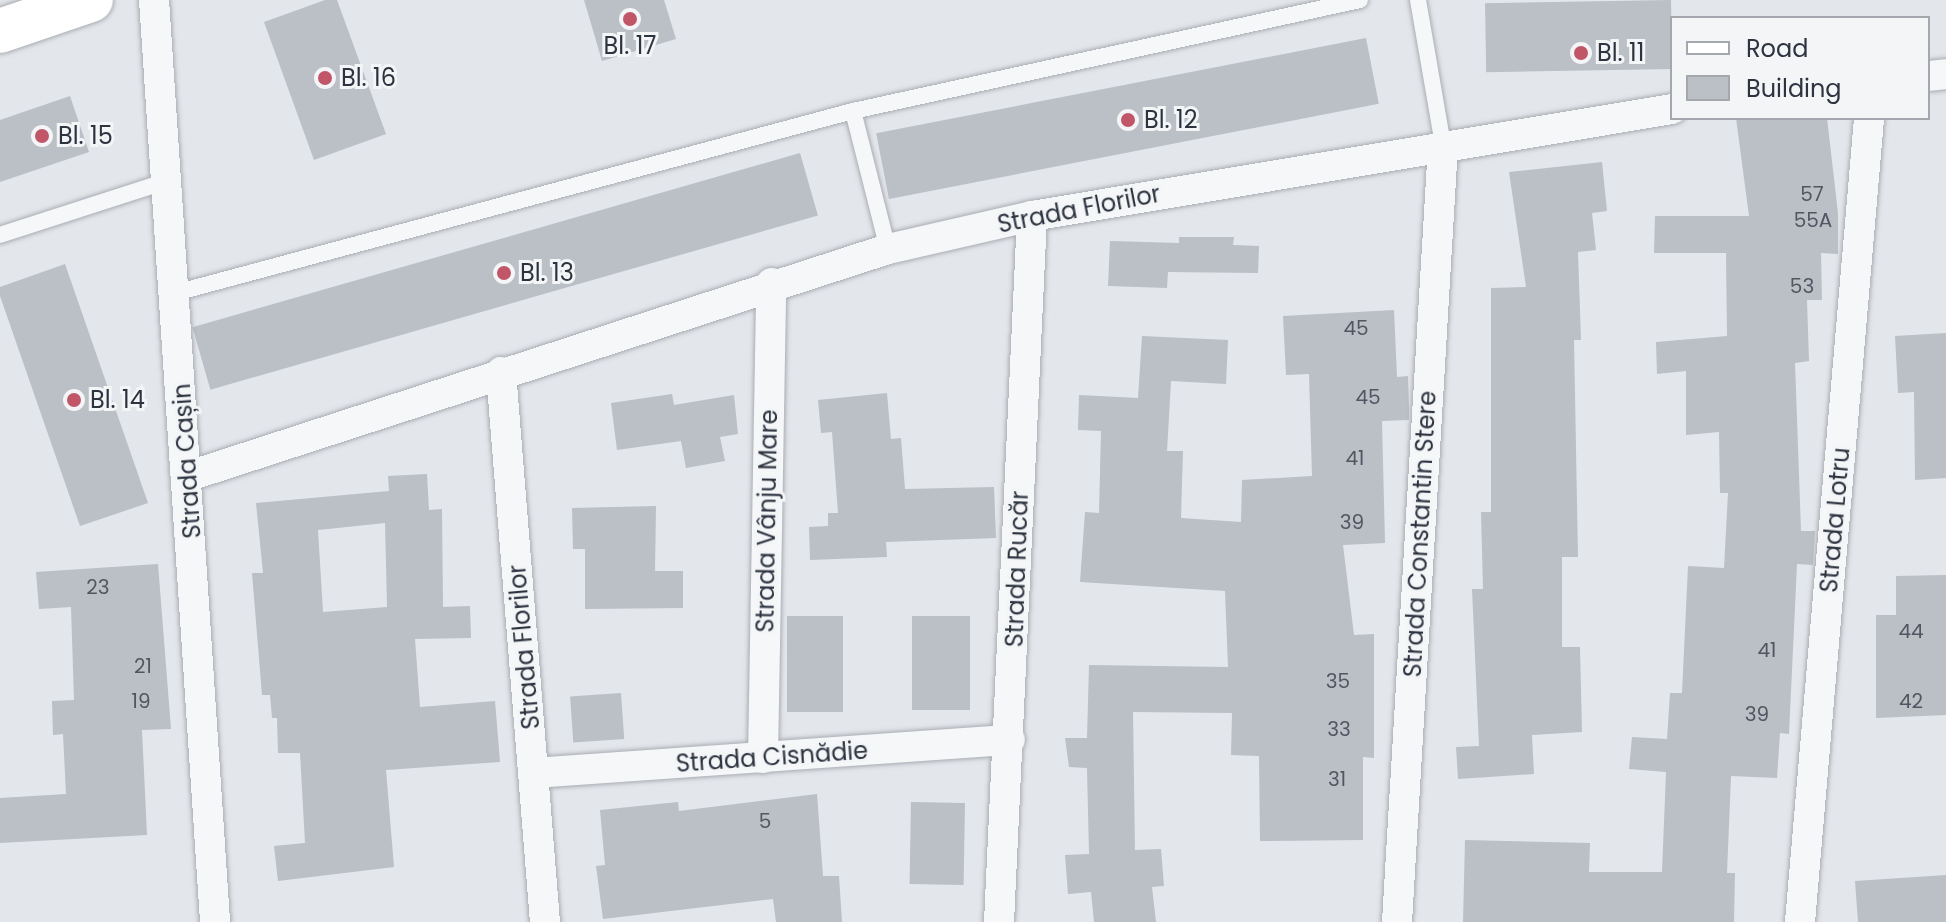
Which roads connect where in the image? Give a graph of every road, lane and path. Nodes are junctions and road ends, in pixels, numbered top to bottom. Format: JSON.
{"nodes":[{"id":1,"x":91,"y":0,"type":"edge"},
{"id":2,"x":154,"y":0,"type":"edge"},
{"id":3,"x":1360,"y":0,"type":"edge"},
{"id":4,"x":1418,"y":0,"type":"edge"},
{"id":5,"x":0,"y":31,"type":"edge"},
{"id":6,"x":1670,"y":109,"type":"edge"},
{"id":7,"x":853,"y":111,"type":"junction"},
{"id":8,"x":1869,"y":120,"type":"edge"},
{"id":9,"x":1443,"y":145,"type":"junction"},
{"id":10,"x":164,"y":182,"type":"junction"},
{"id":11,"x":1032,"y":216,"type":"junction"},
{"id":12,"x":0,"y":235,"type":"edge"},
{"id":13,"x":888,"y":249,"type":"junction"},
{"id":14,"x":771,"y":283,"type":"junction"},
{"id":15,"x":175,"y":293,"type":"junction"},
{"id":16,"x":501,"y":372,"type":"junction"},
{"id":17,"x":189,"y":476,"type":"junction"},
{"id":18,"x":1010,"y":740,"type":"junction"},
{"id":19,"x":763,"y":758,"type":"junction"},
{"id":20,"x":534,"y":773,"type":"junction"},
{"id":21,"x":215,"y":922,"type":"edge"},
{"id":22,"x":545,"y":922,"type":"edge"},
{"id":23,"x":999,"y":922,"type":"edge"},
{"id":24,"x":1397,"y":922,"type":"edge"},
{"id":25,"x":1800,"y":922,"type":"edge"}],
"edges":[{"from":1,"to":5,"type":"main road"},
{"from":2,"to":10,"type":"street","name":"Strada Cașin"},
{"from":3,"to":7,"type":"lane"},
{"from":4,"to":9,"type":"lane"},
{"from":6,"to":9,"type":"street","name":"Strada Florilor"},
{"from":7,"to":13,"type":"lane"},
{"from":7,"to":15,"type":"lane"},
{"from":8,"to":25,"type":"street","name":"Strada Lotru"},
{"from":9,"to":11,"type":"street","name":"Strada Florilor"},
{"from":9,"to":24,"type":"street","name":"Strada Constantin Stere"},
{"from":10,"to":12,"type":"lane"},
{"from":10,"to":15,"type":"street","name":"Strada Cașin"},
{"from":11,"to":13,"type":"street","name":"Strada Florilor"},
{"from":11,"to":18,"type":"street","name":"Strada Rucăr"},
{"from":13,"to":14,"type":"street","name":"Strada Florilor"},
{"from":14,"to":16,"type":"street","name":"Strada Florilor"},
{"from":14,"to":19,"type":"street","name":"Strada Vânju Mare"},
{"from":15,"to":17,"type":"street","name":"Strada Cașin"},
{"from":16,"to":17,"type":"street","name":"Strada Florilor"},
{"from":16,"to":20,"type":"street","name":"Strada Florilor"},
{"from":17,"to":21,"type":"street","name":"Strada Cașin"},
{"from":18,"to":19,"type":"street","name":"Strada Cisnădie"},
{"from":18,"to":23,"type":"street","name":"Strada Rucăr"},
{"from":19,"to":20,"type":"street","name":"Strada Cisnădie"},
{"from":20,"to":22,"type":"street","name":"Strada Florilor"}]}
